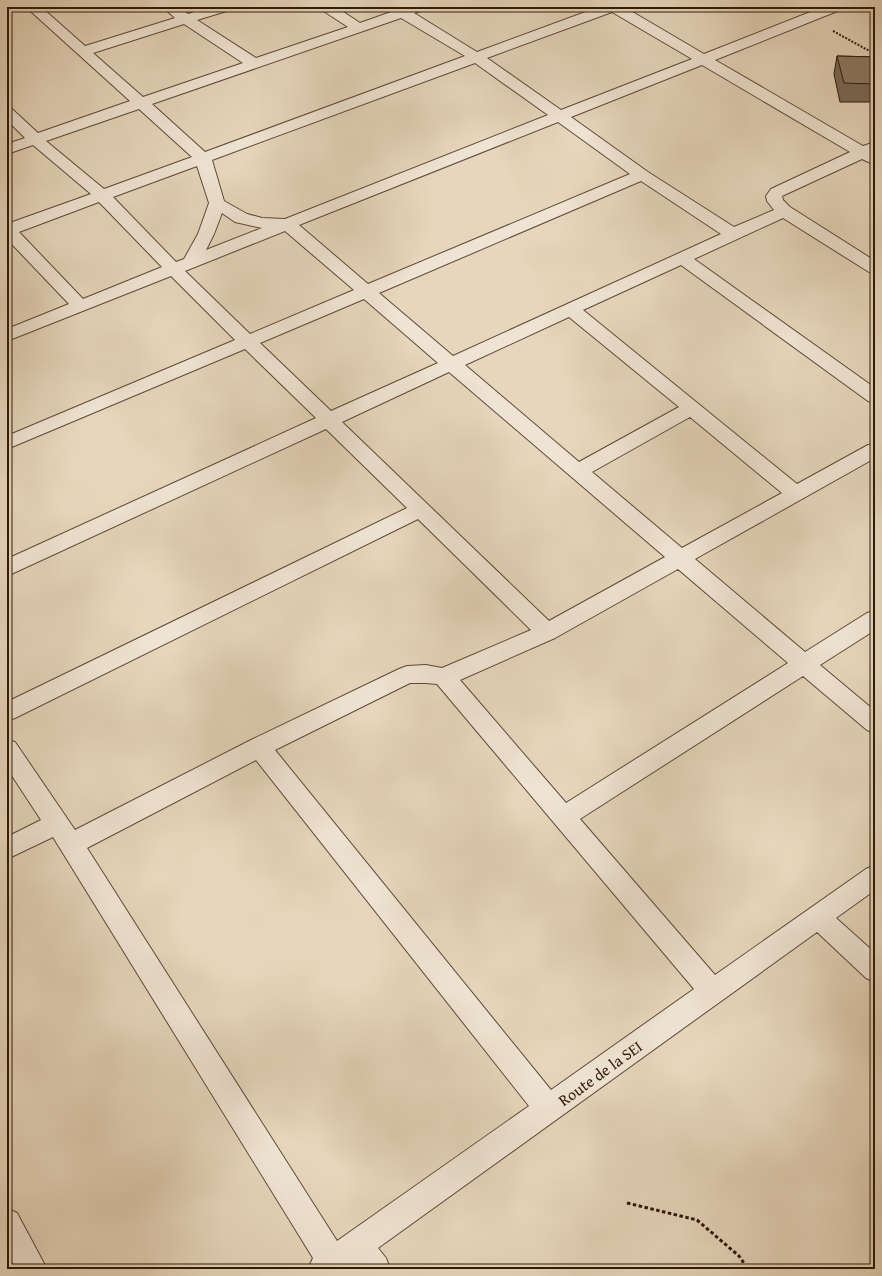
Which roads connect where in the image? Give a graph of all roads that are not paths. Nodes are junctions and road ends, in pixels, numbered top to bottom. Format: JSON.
{"nodes":[{"id":1,"x":33,"y":7,"type":"edge"},
{"id":2,"x":170,"y":7,"type":"edge"},
{"id":3,"x":225,"y":7,"type":"edge"},
{"id":4,"x":327,"y":7,"type":"edge"},
{"id":5,"x":419,"y":7,"type":"edge"},
{"id":6,"x":613,"y":7,"type":"edge"},
{"id":7,"x":821,"y":11,"type":"edge"},
{"id":8,"x":402,"y":13,"type":"junction"},
{"id":9,"x":186,"y":19,"type":"junction"},
{"id":10,"x":359,"y":28,"type":"junction"},
{"id":11,"x":83,"y":51,"type":"junction"},
{"id":12,"x":476,"y":57,"type":"junction"},
{"id":13,"x":702,"y":59,"type":"junction"},
{"id":14,"x":255,"y":64,"type":"junction"},
{"id":15,"x":141,"y":103,"type":"junction"},
{"id":16,"x":7,"y":112,"type":"edge"},
{"id":17,"x":559,"y":117,"type":"junction"},
{"id":18,"x":35,"y":139,"type":"junction"},
{"id":19,"x":7,"y":149,"type":"edge"},
{"id":20,"x":871,"y":153,"type":"edge"},
{"id":21,"x":202,"y":158,"type":"junction"},
{"id":22,"x":642,"y":175,"type":"junction"},
{"id":23,"x":102,"y":195,"type":"junction"},
{"id":24,"x":218,"y":203,"type":"junction"},
{"id":25,"x":784,"y":211,"type":"junction"},
{"id":26,"x":287,"y":224,"type":"junction"},
{"id":27,"x":7,"y":229,"type":"edge"},
{"id":28,"x":733,"y":234,"type":"junction"},
{"id":29,"x":682,"y":258,"type":"junction"},
{"id":30,"x":191,"y":262,"type":"junction"},
{"id":31,"x":875,"y":268,"type":"edge"},
{"id":32,"x":173,"y":269,"type":"junction"},
{"id":33,"x":366,"y":292,"type":"junction"},
{"id":34,"x":80,"y":306,"type":"junction"},
{"id":35,"x":571,"y":309,"type":"junction"},
{"id":36,"x":7,"y":334,"type":"edge"},
{"id":37,"x":248,"y":342,"type":"junction"},
{"id":38,"x":451,"y":364,"type":"junction"},
{"id":39,"x":875,"y":397,"type":"edge"},
{"id":40,"x":692,"y":408,"type":"junction"},
{"id":41,"x":329,"y":420,"type":"junction"},
{"id":42,"x":7,"y":444,"type":"edge"},
{"id":43,"x":875,"y":450,"type":"edge"},
{"id":44,"x":578,"y":471,"type":"junction"},
{"id":45,"x":796,"y":494,"type":"junction"},
{"id":46,"x":421,"y":509,"type":"junction"},
{"id":47,"x":680,"y":558,"type":"junction"},
{"id":48,"x":7,"y":568,"type":"edge"},
{"id":49,"x":875,"y":619,"type":"edge"},
{"id":50,"x":547,"y":632,"type":"junction"},
{"id":51,"x":803,"y":663,"type":"junction"},
{"id":52,"x":444,"y":677,"type":"junction"},
{"id":53,"x":7,"y":712,"type":"edge"},
{"id":54,"x":875,"y":724,"type":"edge"},
{"id":55,"x":259,"y":747,"type":"junction"},
{"id":56,"x":7,"y":749,"type":"edge"},
{"id":57,"x":564,"y":816,"type":"junction"},
{"id":58,"x":57,"y":822,"type":"junction"},
{"id":59,"x":71,"y":844,"type":"junction"},
{"id":60,"x":7,"y":849,"type":"edge"},
{"id":61,"x":875,"y":876,"type":"edge"},
{"id":62,"x":818,"y":917,"type":"junction"},
{"id":63,"x":875,"y":970,"type":"edge"},
{"id":64,"x":713,"y":992,"type":"junction"},
{"id":65,"x":549,"y":1109,"type":"junction"},
{"id":66,"x":7,"y":1223,"type":"edge"},
{"id":67,"x":357,"y":1244,"type":"junction"},
{"id":68,"x":328,"y":1265,"type":"edge"},
{"id":69,"x":32,"y":1269,"type":"edge"},
{"id":70,"x":375,"y":1269,"type":"edge"}],
"edges":[{"from":1,"to":11,"type":"street"},
{"from":2,"to":9,"type":"street"},
{"from":3,"to":9,"type":"street"},
{"from":4,"to":10,"type":"street"},
{"from":5,"to":8,"type":"street"},
{"from":6,"to":12,"type":"street"},
{"from":6,"to":13,"type":"street"},
{"from":7,"to":13,"type":"street"},
{"from":8,"to":10,"type":"street"},
{"from":8,"to":12,"type":"street"},
{"from":9,"to":11,"type":"street"},
{"from":9,"to":14,"type":"street"},
{"from":10,"to":14,"type":"street"},
{"from":11,"to":15,"type":"street"},
{"from":12,"to":17,"type":"street"},
{"from":12,"to":21,"type":"street"},
{"from":13,"to":17,"type":"street"},
{"from":13,"to":20,"type":"street"},
{"from":14,"to":15,"type":"street"},
{"from":15,"to":18,"type":"street"},
{"from":15,"to":21,"type":"street"},
{"from":16,"to":18,"type":"street"},
{"from":17,"to":22,"type":"street"},
{"from":17,"to":26,"type":"street"},
{"from":18,"to":19,"type":"street"},
{"from":18,"to":23,"type":"street"},
{"from":20,"to":25,"type":"street"},
{"from":21,"to":23,"type":"street"},
{"from":21,"to":24,"type":"street"},
{"from":22,"to":28,"type":"street"},
{"from":22,"to":33,"type":"street"},
{"from":23,"to":27,"type":"street"},
{"from":23,"to":32,"type":"street"},
{"from":24,"to":26,"type":"street"},
{"from":24,"to":30,"type":"street"},
{"from":25,"to":28,"type":"street"},
{"from":25,"to":31,"type":"street"},
{"from":26,"to":30,"type":"street"},
{"from":26,"to":33,"type":"street"},
{"from":27,"to":34,"type":"street"},
{"from":28,"to":29,"type":"street"},
{"from":29,"to":35,"type":"street"},
{"from":29,"to":39,"type":"street"},
{"from":30,"to":32,"type":"street"},
{"from":32,"to":34,"type":"street"},
{"from":32,"to":37,"type":"street"},
{"from":33,"to":37,"type":"street"},
{"from":33,"to":38,"type":"street"},
{"from":34,"to":36,"type":"street"},
{"from":35,"to":38,"type":"street"},
{"from":35,"to":40,"type":"street"},
{"from":37,"to":41,"type":"street"},
{"from":37,"to":42,"type":"street"},
{"from":38,"to":41,"type":"street"},
{"from":38,"to":44,"type":"street"},
{"from":40,"to":44,"type":"street"},
{"from":40,"to":45,"type":"street"},
{"from":41,"to":46,"type":"street"},
{"from":41,"to":48,"type":"street"},
{"from":43,"to":45,"type":"street"},
{"from":44,"to":47,"type":"street"},
{"from":45,"to":47,"type":"street"},
{"from":46,"to":50,"type":"street"},
{"from":46,"to":53,"type":"street"},
{"from":47,"to":50,"type":"street"},
{"from":47,"to":51,"type":"street"},
{"from":49,"to":51,"type":"street"},
{"from":50,"to":52,"type":"street"},
{"from":51,"to":54,"type":"street"},
{"from":51,"to":57,"type":"street"},
{"from":52,"to":55,"type":"street"},
{"from":52,"to":57,"type":"street"},
{"from":55,"to":59,"type":"street"},
{"from":55,"to":65,"type":"street"},
{"from":56,"to":58,"type":"street"},
{"from":57,"to":64,"type":"street"},
{"from":58,"to":59,"type":"street"},
{"from":58,"to":60,"type":"street"},
{"from":59,"to":68,"type":"street"},
{"from":61,"to":62,"type":"street","name":"Route de la SEI"},
{"from":62,"to":63,"type":"street"},
{"from":62,"to":64,"type":"street","name":"Route de la SEI"},
{"from":64,"to":65,"type":"street","name":"Route de la SEI"},
{"from":65,"to":67,"type":"street","name":"Route de la SEI"},
{"from":66,"to":69,"type":"street"},
{"from":67,"to":68,"type":"street","name":"Route de la SEI"},
{"from":67,"to":70,"type":"street"}]}
